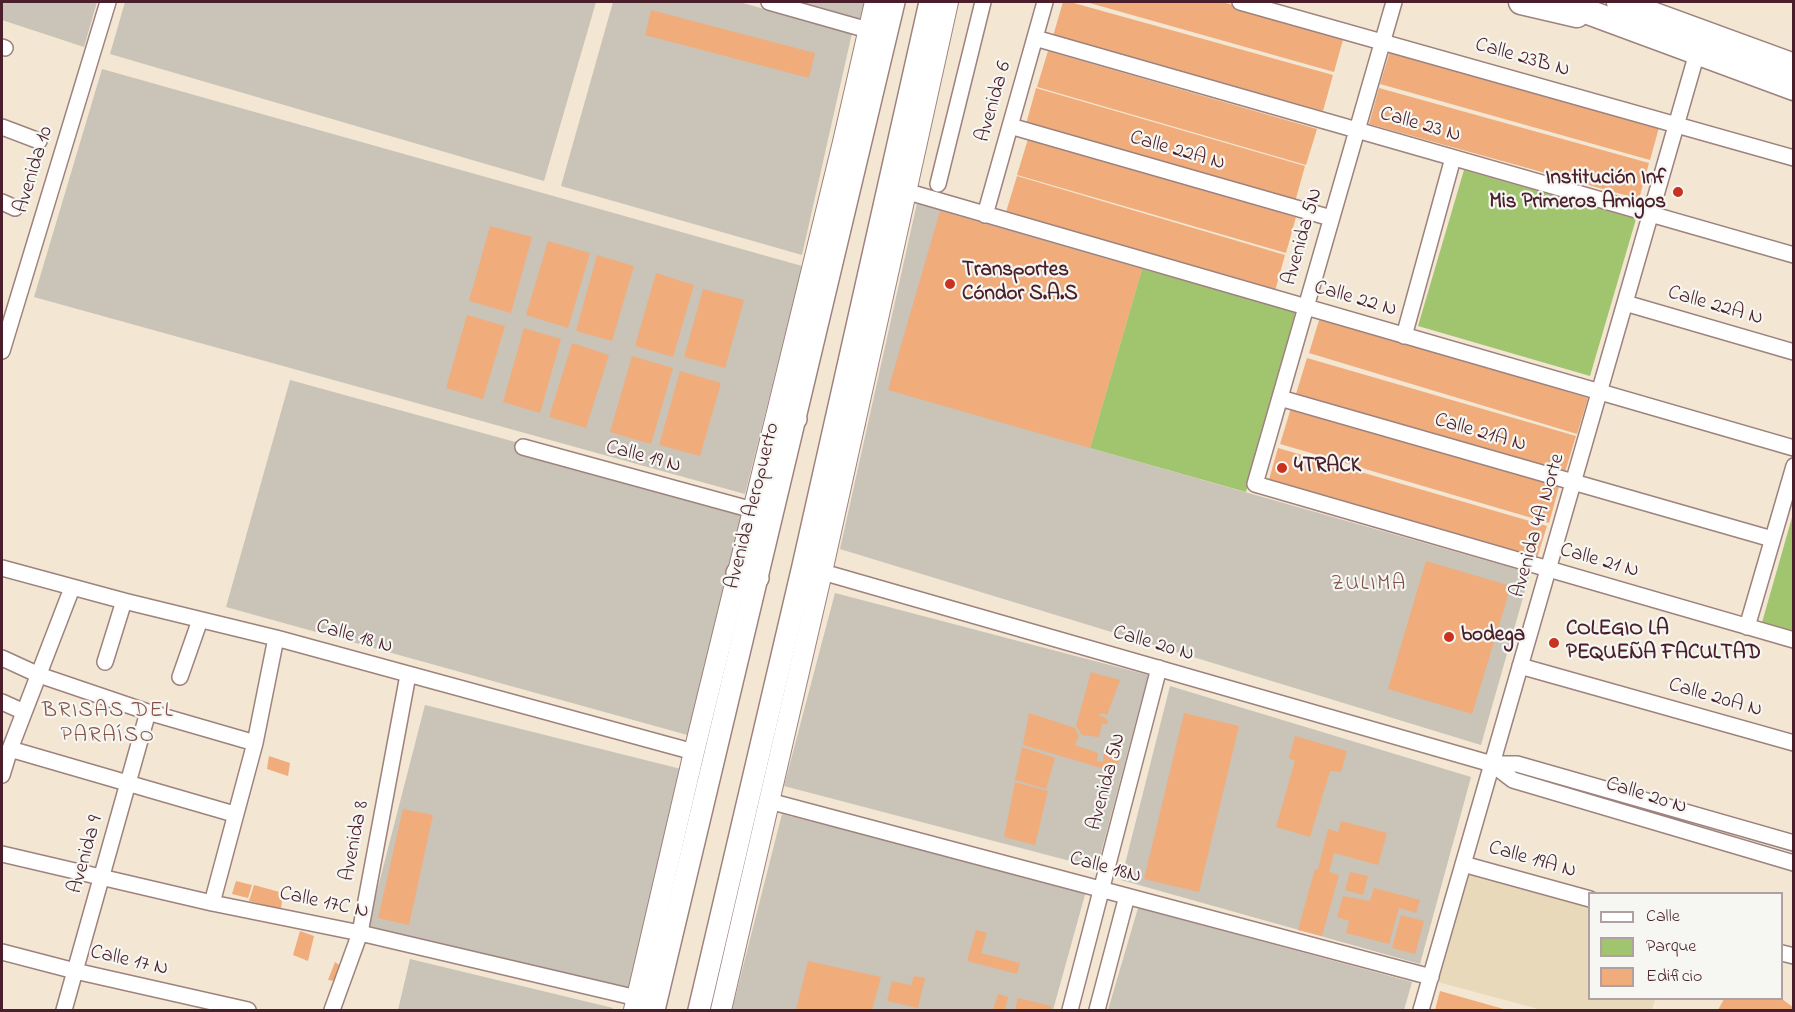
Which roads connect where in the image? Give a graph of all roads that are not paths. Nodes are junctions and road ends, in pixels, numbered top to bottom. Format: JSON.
{"nodes":[{"id":1,"x":108,"y":2,"type":"edge"},
{"id":2,"x":769,"y":2,"type":"edge"},
{"id":3,"x":875,"y":2,"type":"edge"},
{"id":4,"x":894,"y":2,"type":"edge"},
{"id":5,"x":930,"y":2,"type":"edge"},
{"id":6,"x":948,"y":2,"type":"edge"},
{"id":7,"x":983,"y":2,"type":"edge"},
{"id":8,"x":1045,"y":2,"type":"edge"},
{"id":9,"x":1240,"y":2,"type":"edge"},
{"id":10,"x":1394,"y":2,"type":"edge"},
{"id":11,"x":1521,"y":2,"type":"edge"},
{"id":12,"x":1562,"y":2,"type":"edge"},
{"id":13,"x":1616,"y":12,"type":"edge"},
{"id":14,"x":868,"y":30,"type":"junction"},
{"id":15,"x":1035,"y":38,"type":"junction"},
{"id":16,"x":1382,"y":42,"type":"junction"},
{"id":17,"x":1697,"y":53,"type":"junction"},
{"id":18,"x":1794,"y":66,"type":"edge"},
{"id":19,"x":1794,"y":88,"type":"edge"},
{"id":20,"x":1677,"y":125,"type":"junction"},
{"id":21,"x":1010,"y":126,"type":"junction"},
{"id":22,"x":2,"y":127,"type":"edge"},
{"id":23,"x":1357,"y":130,"type":"junction"},
{"id":24,"x":39,"y":141,"type":"dead end"},
{"id":25,"x":1454,"y":158,"type":"junction"},
{"id":26,"x":1794,"y":158,"type":"edge"},
{"id":27,"x":938,"y":184,"type":"dead end"},
{"id":28,"x":905,"y":191,"type":"junction"},
{"id":29,"x":1651,"y":214,"type":"junction"},
{"id":30,"x":985,"y":215,"type":"junction"},
{"id":31,"x":1331,"y":218,"type":"junction"},
{"id":32,"x":1794,"y":255,"type":"edge"},
{"id":33,"x":1625,"y":303,"type":"junction"},
{"id":34,"x":1306,"y":307,"type":"junction"},
{"id":35,"x":1404,"y":336,"type":"junction"},
{"id":36,"x":2,"y":351,"type":"edge"},
{"id":37,"x":1794,"y":352,"type":"edge"},
{"id":38,"x":784,"y":388,"type":"junction"},
{"id":39,"x":1599,"y":392,"type":"junction"},
{"id":40,"x":1280,"y":398,"type":"junction"},
{"id":41,"x":796,"y":419,"type":"junction"},
{"id":42,"x":845,"y":421,"type":"junction"},
{"id":43,"x":523,"y":447,"type":"dead end"},
{"id":44,"x":1794,"y":448,"type":"edge"},
{"id":45,"x":1794,"y":466,"type":"edge"},
{"id":46,"x":1573,"y":483,"type":"junction"},
{"id":47,"x":1255,"y":484,"type":"joint"},
{"id":48,"x":753,"y":510,"type":"junction"},
{"id":49,"x":1772,"y":540,"type":"junction"},
{"id":50,"x":2,"y":568,"type":"edge"},
{"id":51,"x":812,"y":569,"type":"junction"},
{"id":52,"x":1548,"y":569,"type":"junction"},
{"id":53,"x":737,"y":573,"type":"junction"},
{"id":54,"x":758,"y":578,"type":"junction"},
{"id":55,"x":72,"y":588,"type":"junction"},
{"id":56,"x":124,"y":601,"type":"junction"},
{"id":57,"x":200,"y":620,"type":"junction"},
{"id":58,"x":1747,"y":627,"type":"junction"},
{"id":59,"x":276,"y":638,"type":"junction"},
{"id":60,"x":1794,"y":640,"type":"edge"},
{"id":61,"x":2,"y":658,"type":"edge"},
{"id":62,"x":105,"y":662,"type":"dead end"},
{"id":63,"x":1520,"y":666,"type":"junction"},
{"id":64,"x":1159,"y":668,"type":"junction"},
{"id":65,"x":39,"y":675,"type":"junction"},
{"id":66,"x":408,"y":675,"type":"junction"},
{"id":67,"x":180,"y":677,"type":"dead end"},
{"id":68,"x":2,"y":702,"type":"edge"},
{"id":69,"x":24,"y":712,"type":"junction"},
{"id":70,"x":148,"y":712,"type":"junction"},
{"id":71,"x":255,"y":743,"type":"junction"},
{"id":72,"x":1794,"y":743,"type":"edge"},
{"id":73,"x":10,"y":749,"type":"junction"},
{"id":74,"x":694,"y":752,"type":"junction"},
{"id":75,"x":1492,"y":764,"type":"junction"},
{"id":76,"x":2,"y":776,"type":"edge"},
{"id":77,"x":129,"y":784,"type":"junction"},
{"id":78,"x":769,"y":801,"type":"junction"},
{"id":79,"x":234,"y":814,"type":"junction"},
{"id":80,"x":1794,"y":843,"type":"edge"},
{"id":81,"x":2,"y":854,"type":"edge"},
{"id":82,"x":1794,"y":863,"type":"edge"},
{"id":83,"x":1463,"y":864,"type":"junction"},
{"id":84,"x":103,"y":876,"type":"junction"},
{"id":85,"x":1102,"y":889,"type":"junction"},
{"id":86,"x":1127,"y":896,"type":"junction"},
{"id":87,"x":1588,"y":898,"type":"edge"},
{"id":88,"x":212,"y":903,"type":"junction"},
{"id":89,"x":360,"y":933,"type":"junction"},
{"id":90,"x":2,"y":951,"type":"edge"},
{"id":91,"x":75,"y":971,"type":"junction"},
{"id":92,"x":1431,"y":977,"type":"junction"},
{"id":93,"x":642,"y":1007,"type":"edge"},
{"id":94,"x":64,"y":1011,"type":"edge"},
{"id":95,"x":249,"y":1011,"type":"edge"},
{"id":96,"x":332,"y":1011,"type":"edge"},
{"id":97,"x":699,"y":1011,"type":"edge"},
{"id":98,"x":721,"y":1011,"type":"edge"},
{"id":99,"x":1070,"y":1011,"type":"edge"},
{"id":100,"x":1096,"y":1011,"type":"edge"},
{"id":101,"x":1421,"y":1011,"type":"edge"}],
"edges":[{"from":1,"to":36,"type":"street","name":"Avenida 10"},
{"from":2,"to":14,"type":"street"},
{"from":3,"to":14,"type":"street","name":"Avenida Aeropuerto"},
{"from":4,"to":41,"type":"main road","name":"Avenida Aeropuerto"},
{"from":5,"to":42,"type":"main road"},
{"from":6,"to":28,"type":"street"},
{"from":7,"to":27,"type":"street"},
{"from":8,"to":15,"type":"street","name":"Avenida 6"},
{"from":9,"to":16,"type":"street","name":"Calle 23B N"},
{"from":10,"to":16,"type":"street","name":"Avenida 5N"},
{"from":11,"to":13,"type":"main road"},
{"from":12,"to":13,"type":"main road"},
{"from":13,"to":17,"type":"main road"},
{"from":13,"to":18,"type":"main road"},
{"from":14,"to":38,"type":"street","name":"Avenida Aeropuerto"},
{"from":15,"to":21,"type":"street","name":"Avenida 6"},
{"from":15,"to":23,"type":"street","name":"Calle 23 N"},
{"from":16,"to":20,"type":"street","name":"Calle 23B N"},
{"from":16,"to":23,"type":"street","name":"Avenida 5N"},
{"from":17,"to":19,"type":"main road"},
{"from":17,"to":20,"type":"street","name":"Avenida 4A Norte"},
{"from":20,"to":26,"type":"street","name":"Calle 23B N"},
{"from":20,"to":29,"type":"street","name":"Avenida 4A Norte"},
{"from":21,"to":30,"type":"street","name":"Avenida 6"},
{"from":21,"to":31,"type":"street","name":"Calle 22A N"},
{"from":22,"to":24,"type":"street"},
{"from":23,"to":25,"type":"street","name":"Calle 23 N"},
{"from":23,"to":31,"type":"street","name":"Avenida 5N"},
{"from":25,"to":29,"type":"street","name":"Calle 23 N"},
{"from":25,"to":35,"type":"street"},
{"from":28,"to":30,"type":"street","name":"Calle 22 N"},
{"from":28,"to":42,"type":"street"},
{"from":29,"to":32,"type":"street","name":"Calle 23 N"},
{"from":29,"to":33,"type":"street","name":"Avenida 4A Norte"},
{"from":30,"to":34,"type":"street","name":"Calle 22 N"},
{"from":31,"to":34,"type":"street","name":"Avenida 5N"},
{"from":33,"to":37,"type":"street","name":"Calle 22A N"},
{"from":33,"to":39,"type":"street","name":"Avenida 4A Norte"},
{"from":34,"to":35,"type":"street","name":"Calle 22 N"},
{"from":34,"to":40,"type":"street","name":"Avenida 5N"},
{"from":35,"to":39,"type":"street","name":"Calle 22 N"},
{"from":38,"to":41,"type":"main road"},
{"from":38,"to":48,"type":"street","name":"Avenida Aeropuerto"},
{"from":39,"to":44,"type":"street","name":"Calle 22 N"},
{"from":39,"to":46,"type":"street","name":"Avenida 4A Norte"},
{"from":40,"to":46,"type":"street","name":"Calle 21A N"},
{"from":40,"to":47,"type":"street","name":"Avenida 5N"},
{"from":41,"to":54,"type":"main road","name":"Avenida Aeropuerto"},
{"from":42,"to":51,"type":"main road"},
{"from":43,"to":48,"type":"street","name":"Calle 19 N"},
{"from":45,"to":49,"type":"street"},
{"from":46,"to":49,"type":"street","name":"Calle 21A N"},
{"from":46,"to":52,"type":"street","name":"Avenida 4A Norte"},
{"from":47,"to":52,"type":"street","name":"Calle 21 N"},
{"from":48,"to":53,"type":"street","name":"Avenida Aeropuerto"},
{"from":49,"to":58,"type":"street"},
{"from":50,"to":55,"type":"street","name":"Calle 18 N"},
{"from":51,"to":64,"type":"street","name":"Calle 20 N"},
{"from":51,"to":78,"type":"street"},
{"from":51,"to":97,"type":"main road"},
{"from":52,"to":58,"type":"street","name":"Calle 21 N"},
{"from":52,"to":63,"type":"street","name":"Avenida 4A Norte"},
{"from":53,"to":54,"type":"main road"},
{"from":53,"to":74,"type":"street","name":"Avenida Aeropuerto"},
{"from":54,"to":93,"type":"main road","name":"Avenida Aeropuerto"},
{"from":55,"to":56,"type":"street","name":"Calle 18 N"},
{"from":55,"to":65,"type":"street"},
{"from":56,"to":57,"type":"street","name":"Calle 18 N"},
{"from":56,"to":62,"type":"street"},
{"from":57,"to":59,"type":"street","name":"Calle 18 N"},
{"from":57,"to":67,"type":"street"},
{"from":58,"to":60,"type":"street","name":"Calle 21 N"},
{"from":59,"to":66,"type":"street","name":"Calle 18 N"},
{"from":59,"to":71,"type":"street"},
{"from":61,"to":65,"type":"street"},
{"from":63,"to":72,"type":"street","name":"Calle 20A N"},
{"from":63,"to":75,"type":"street","name":"Avenida 4A Norte"},
{"from":64,"to":75,"type":"street","name":"Calle 20 N"},
{"from":64,"to":85,"type":"street","name":"Avenida 5N"},
{"from":65,"to":69,"type":"street"},
{"from":65,"to":70,"type":"street"},
{"from":66,"to":74,"type":"street","name":"Calle 18 N"},
{"from":66,"to":89,"type":"street","name":"Avenida 8"},
{"from":68,"to":69,"type":"street"},
{"from":69,"to":73,"type":"street"},
{"from":70,"to":71,"type":"street"},
{"from":70,"to":77,"type":"street","name":"Avenida 9"},
{"from":71,"to":79,"type":"street"},
{"from":73,"to":76,"type":"street"},
{"from":73,"to":77,"type":"street"},
{"from":74,"to":93,"type":"street","name":"Avenida Aeropuerto"},
{"from":75,"to":80,"type":"street","name":"Calle 20 N"},
{"from":75,"to":82,"type":"street","name":"Calle 20 N"},
{"from":75,"to":83,"type":"street","name":"Avenida 4A Norte"},
{"from":77,"to":79,"type":"street"},
{"from":77,"to":84,"type":"street","name":"Avenida 9"},
{"from":78,"to":85,"type":"street","name":"Calle 18N"},
{"from":78,"to":98,"type":"street"},
{"from":79,"to":88,"type":"street"},
{"from":81,"to":84,"type":"street","name":"Calle 17C N"},
{"from":83,"to":87,"type":"street","name":"Calle 19A N"},
{"from":83,"to":92,"type":"street","name":"Avenida 4A Norte"},
{"from":84,"to":88,"type":"street","name":"Calle 17C N"},
{"from":84,"to":91,"type":"street","name":"Avenida 9"},
{"from":85,"to":86,"type":"street","name":"Calle 18N"},
{"from":85,"to":99,"type":"street","name":"Avenida 5N"},
{"from":86,"to":92,"type":"street","name":"Calle 18N"},
{"from":86,"to":100,"type":"street"},
{"from":88,"to":89,"type":"street","name":"Calle 17C N"},
{"from":89,"to":93,"type":"street","name":"Calle 17C N"},
{"from":89,"to":96,"type":"street","name":"Avenida 8"},
{"from":90,"to":91,"type":"street","name":"Calle 17 N"},
{"from":91,"to":94,"type":"street","name":"Avenida 9"},
{"from":91,"to":95,"type":"street","name":"Calle 17 N"},
{"from":92,"to":101,"type":"street","name":"Avenida 4A Norte"}]}
